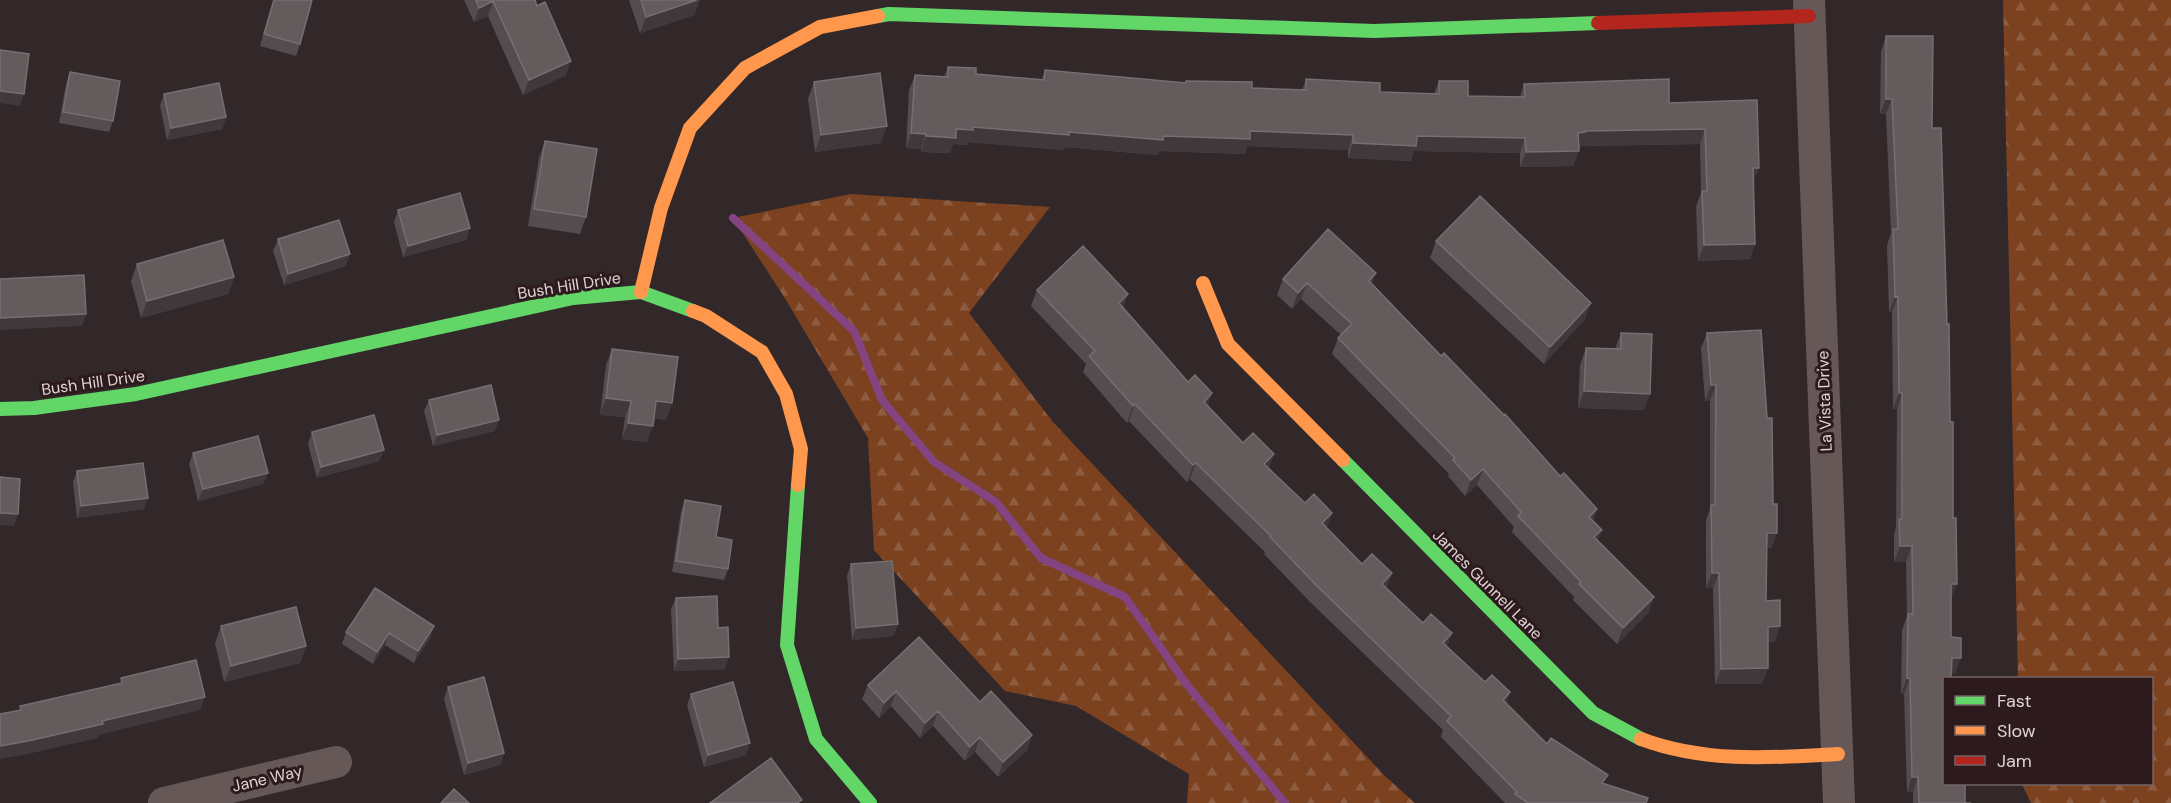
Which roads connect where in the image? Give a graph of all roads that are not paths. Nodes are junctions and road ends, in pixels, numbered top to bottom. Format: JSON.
{"nodes":[{"id":1,"x":1809,"y":8,"type":"edge"},
{"id":2,"x":1203,"y":283,"type":"dead end"},
{"id":3,"x":641,"y":292,"type":"junction"},
{"id":4,"x":0,"y":409,"type":"edge"},
{"id":5,"x":1838,"y":754,"type":"junction"},
{"id":6,"x":336,"y":762,"type":"dead end"},
{"id":7,"x":164,"y":803,"type":"edge"},
{"id":8,"x":870,"y":803,"type":"edge"},
{"id":9,"x":1839,"y":803,"type":"edge"}],
"edges":[{"from":1,"to":3,"type":"street"},
{"from":1,"to":5,"type":"street","name":"La Vista Drive"},
{"from":2,"to":5,"type":"street","name":"James Gunnell Lane"},
{"from":3,"to":4,"type":"street","name":"Bush Hill Drive"},
{"from":3,"to":8,"type":"street","name":"Bush Hill Drive"},
{"from":5,"to":9,"type":"street","name":"La Vista Drive"},
{"from":6,"to":7,"type":"street","name":"Jane Way"}]}
